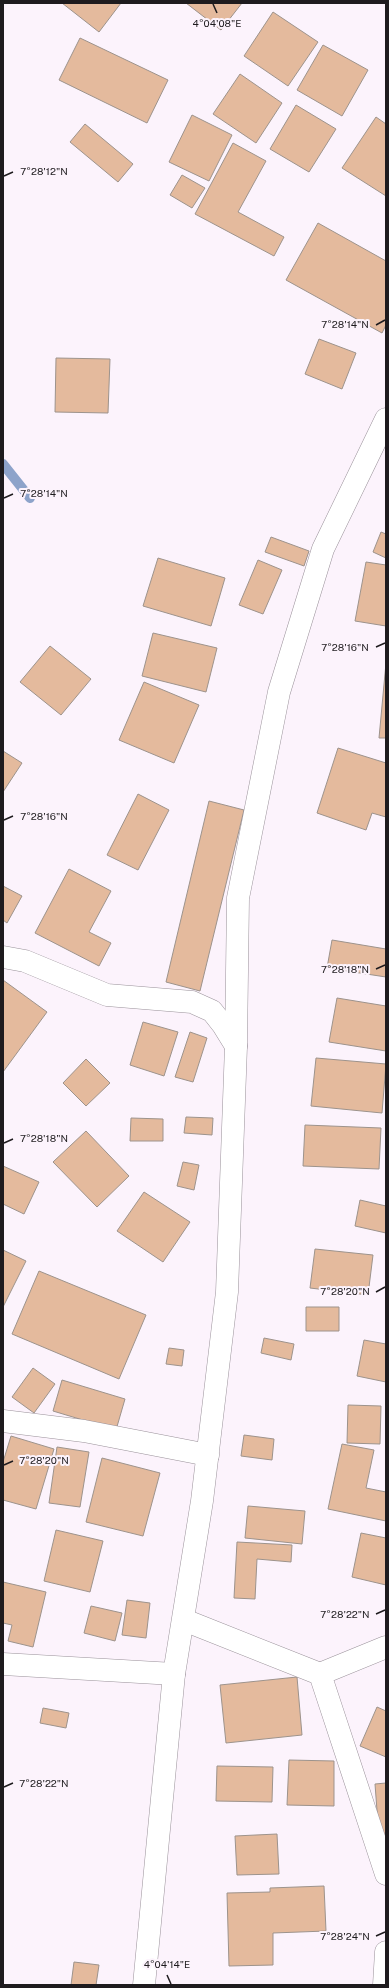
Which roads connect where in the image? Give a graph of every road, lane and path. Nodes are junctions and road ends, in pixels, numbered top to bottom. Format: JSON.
{"nodes":[{"id":1,"x":386,"y":419,"type":"edge"},
{"id":2,"x":3,"y":957,"type":"edge"},
{"id":3,"x":236,"y":1046,"type":"junction"},
{"id":4,"x":3,"y":1421,"type":"edge"},
{"id":5,"x":208,"y":1455,"type":"junction"},
{"id":6,"x":184,"y":1620,"type":"junction"},
{"id":7,"x":386,"y":1647,"type":"edge"},
{"id":8,"x":3,"y":1664,"type":"edge"},
{"id":9,"x":174,"y":1674,"type":"junction"},
{"id":10,"x":320,"y":1674,"type":"junction"},
{"id":11,"x":386,"y":1874,"type":"edge"},
{"id":12,"x":386,"y":1952,"type":"edge"},
{"id":13,"x":144,"y":1985,"type":"edge"},
{"id":14,"x":384,"y":1985,"type":"edge"}],
"edges":[{"from":1,"to":3,"type":"street"},
{"from":2,"to":3,"type":"street"},
{"from":3,"to":5,"type":"street"},
{"from":4,"to":5,"type":"street"},
{"from":5,"to":6,"type":"street"},
{"from":6,"to":9,"type":"street"},
{"from":6,"to":10,"type":"street"},
{"from":7,"to":10,"type":"street"},
{"from":8,"to":9,"type":"street"},
{"from":9,"to":13,"type":"street"},
{"from":10,"to":11,"type":"street"},
{"from":12,"to":14,"type":"street"}]}
